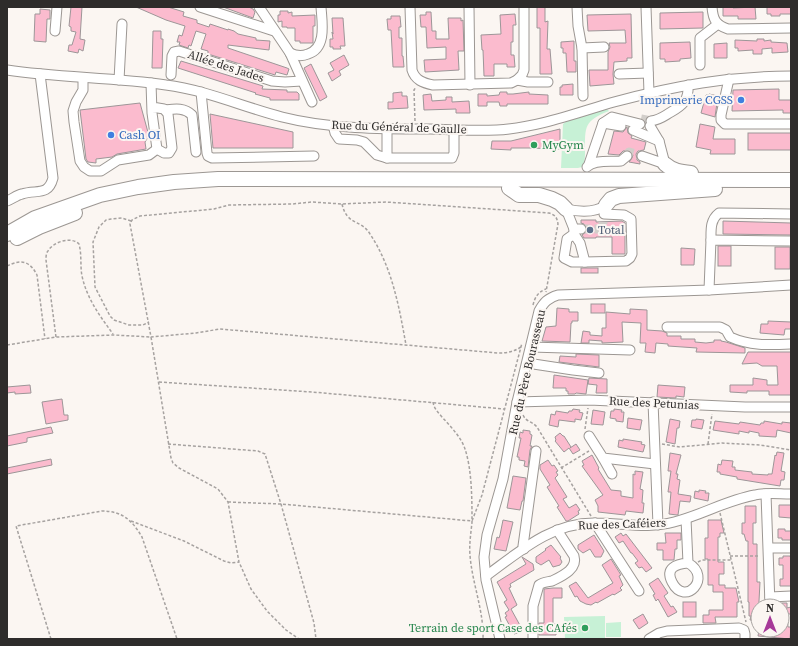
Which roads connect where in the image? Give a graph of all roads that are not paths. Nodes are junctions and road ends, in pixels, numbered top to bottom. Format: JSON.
{"nodes":[{"id":1,"x":57,"y":7,"type":"edge"},
{"id":2,"x":200,"y":7,"type":"edge"},
{"id":3,"x":259,"y":7,"type":"edge"},
{"id":4,"x":321,"y":7,"type":"edge"},
{"id":5,"x":410,"y":7,"type":"edge"},
{"id":6,"x":469,"y":7,"type":"edge"},
{"id":7,"x":524,"y":7,"type":"edge"},
{"id":8,"x":577,"y":7,"type":"edge"},
{"id":9,"x":646,"y":7,"type":"edge"},
{"id":10,"x":712,"y":7,"type":"edge"},
{"id":11,"x":122,"y":24,"type":"dead end"},
{"id":12,"x":718,"y":24,"type":"junction"},
{"id":13,"x":791,"y":28,"type":"edge"},
{"id":14,"x":55,"y":31,"type":"dead end"},
{"id":15,"x":274,"y":31,"type":"junction"},
{"id":16,"x":604,"y":47,"type":"dead end"},
{"id":17,"x":582,"y":48,"type":"junction"},
{"id":18,"x":290,"y":54,"type":"junction"},
{"id":19,"x":700,"y":65,"type":"dead end"},
{"id":20,"x":7,"y":70,"type":"edge"},
{"id":21,"x":648,"y":73,"type":"junction"},
{"id":22,"x":40,"y":74,"type":"junction"},
{"id":23,"x":619,"y":74,"type":"dead end"},
{"id":24,"x":171,"y":75,"type":"dead end"},
{"id":25,"x":791,"y":76,"type":"edge"},
{"id":26,"x":83,"y":78,"type":"junction"},
{"id":27,"x":729,"y":79,"type":"junction"},
{"id":28,"x":119,"y":80,"type":"junction"},
{"id":29,"x":518,"y":80,"type":"junction"},
{"id":30,"x":302,"y":81,"type":"junction"},
{"id":31,"x":548,"y":82,"type":"dead end"},
{"id":32,"x":152,"y":83,"type":"junction"},
{"id":33,"x":470,"y":85,"type":"junction"},
{"id":34,"x":688,"y":85,"type":"junction"},
{"id":35,"x":83,"y":90,"type":"junction"},
{"id":36,"x":201,"y":92,"type":"junction"},
{"id":37,"x":649,"y":93,"type":"junction"},
{"id":38,"x":583,"y":96,"type":"dead end"},
{"id":39,"x":312,"y":102,"type":"dead end"},
{"id":40,"x":614,"y":102,"type":"junction"},
{"id":41,"x":85,"y":104,"type":"dead end"},
{"id":42,"x":152,"y":107,"type":"junction"},
{"id":43,"x":165,"y":110,"type":"junction"},
{"id":44,"x":603,"y":123,"type":"junction"},
{"id":45,"x":638,"y":124,"type":"junction"},
{"id":46,"x":791,"y":124,"type":"edge"},
{"id":47,"x":332,"y":125,"type":"junction"},
{"id":48,"x":621,"y":126,"type":"dead end"},
{"id":49,"x":387,"y":129,"type":"junction"},
{"id":50,"x":454,"y":130,"type":"junction"},
{"id":51,"x":659,"y":141,"type":"junction"},
{"id":52,"x":158,"y":149,"type":"junction"},
{"id":53,"x":196,"y":152,"type":"dead end"},
{"id":54,"x":314,"y":156,"type":"dead end"},
{"id":55,"x":628,"y":156,"type":"tunnel mouth"},
{"id":56,"x":642,"y":156,"type":"tunnel mouth"},
{"id":57,"x":387,"y":158,"type":"junction"},
{"id":58,"x":665,"y":164,"type":"junction"},
{"id":59,"x":588,"y":166,"type":"junction"},
{"id":60,"x":425,"y":179,"type":"junction"},
{"id":61,"x":731,"y":180,"type":"junction"},
{"id":62,"x":791,"y":180,"type":"edge"},
{"id":63,"x":509,"y":188,"type":"junction"},
{"id":64,"x":715,"y":189,"type":"junction"},
{"id":65,"x":791,"y":190,"type":"edge"},
{"id":66,"x":7,"y":201,"type":"edge"},
{"id":67,"x":566,"y":209,"type":"junction"},
{"id":68,"x":604,"y":214,"type":"junction"},
{"id":69,"x":791,"y":214,"type":"edge"},
{"id":70,"x":576,"y":230,"type":"junction"},
{"id":71,"x":7,"y":234,"type":"edge"},
{"id":72,"x":711,"y":240,"type":"junction"},
{"id":73,"x":791,"y":241,"type":"edge"},
{"id":74,"x":7,"y":243,"type":"edge"},
{"id":75,"x":585,"y":262,"type":"junction"},
{"id":76,"x":791,"y":285,"type":"edge"},
{"id":77,"x":708,"y":290,"type":"junction"},
{"id":78,"x":667,"y":328,"type":"dead end"},
{"id":79,"x":791,"y":344,"type":"edge"},
{"id":80,"x":531,"y":347,"type":"junction"},
{"id":81,"x":630,"y":350,"type":"dead end"},
{"id":82,"x":527,"y":363,"type":"junction"},
{"id":83,"x":599,"y":373,"type":"dead end"},
{"id":84,"x":517,"y":402,"type":"junction"},
{"id":85,"x":652,"y":402,"type":"junction"},
{"id":86,"x":791,"y":407,"type":"edge"},
{"id":87,"x":589,"y":436,"type":"road end"},
{"id":88,"x":536,"y":451,"type":"dead end"},
{"id":89,"x":603,"y":458,"type":"junction"},
{"id":90,"x":655,"y":464,"type":"junction"},
{"id":91,"x":612,"y":474,"type":"dead end"},
{"id":92,"x":766,"y":494,"type":"junction"},
{"id":93,"x":791,"y":494,"type":"edge"},
{"id":94,"x":686,"y":519,"type":"junction"},
{"id":95,"x":595,"y":523,"type":"junction"},
{"id":96,"x":658,"y":525,"type":"junction"},
{"id":97,"x":557,"y":530,"type":"junction"},
{"id":98,"x":791,"y":548,"type":"edge"},
{"id":99,"x":524,"y":549,"type":"junction"},
{"id":100,"x":769,"y":552,"type":"junction"},
{"id":101,"x":691,"y":565,"type":"road end"},
{"id":102,"x":486,"y":576,"type":"junction"},
{"id":103,"x":639,"y":591,"type":"dead end"},
{"id":104,"x":770,"y":598,"type":"edge"},
{"id":105,"x":744,"y":634,"type":"edge"},
{"id":106,"x":668,"y":635,"type":"edge"},
{"id":107,"x":500,"y":639,"type":"edge"},
{"id":108,"x":533,"y":639,"type":"edge"},
{"id":109,"x":649,"y":639,"type":"edge"}],
"edges":[{"from":1,"to":14,"type":"street"},
{"from":2,"to":15,"type":"street"},
{"from":3,"to":15,"type":"street"},
{"from":4,"to":18,"type":"street"},
{"from":5,"to":33,"type":"street"},
{"from":6,"to":33,"type":"street"},
{"from":7,"to":29,"type":"street"},
{"from":8,"to":17,"type":"street"},
{"from":9,"to":21,"type":"street"},
{"from":10,"to":12,"type":"street"},
{"from":11,"to":28,"type":"street"},
{"from":12,"to":13,"type":"street"},
{"from":12,"to":19,"type":"street"},
{"from":15,"to":18,"type":"street"},
{"from":16,"to":17,"type":"street"},
{"from":17,"to":38,"type":"street"},
{"from":18,"to":30,"type":"street"},
{"from":20,"to":22,"type":"street","name":"Rue du Général de Gaulle"},
{"from":21,"to":23,"type":"street"},
{"from":21,"to":37,"type":"street"},
{"from":22,"to":26,"type":"street","name":"Rue du Général de Gaulle"},
{"from":22,"to":66,"type":"street"},
{"from":24,"to":30,"type":"street","name":"Allée des Jades"},
{"from":25,"to":27,"type":"street","name":"Rue du Général de Gaulle"},
{"from":26,"to":28,"type":"street","name":"Rue du Général de Gaulle"},
{"from":26,"to":35,"type":"street"},
{"from":27,"to":34,"type":"street","name":"Rue du Général de Gaulle"},
{"from":27,"to":46,"type":"street"},
{"from":28,"to":32,"type":"street","name":"Rue du Général de Gaulle"},
{"from":29,"to":31,"type":"street"},
{"from":29,"to":33,"type":"street"},
{"from":30,"to":39,"type":"street"},
{"from":32,"to":36,"type":"street","name":"Rue du Général de Gaulle"},
{"from":32,"to":42,"type":"street"},
{"from":34,"to":37,"type":"street","name":"Rue du Général de Gaulle"},
{"from":34,"to":51,"type":"street"},
{"from":35,"to":41,"type":"street"},
{"from":35,"to":52,"type":"street"},
{"from":36,"to":47,"type":"street","name":"Rue du Général de Gaulle"},
{"from":36,"to":54,"type":"street"},
{"from":37,"to":40,"type":"street","name":"Rue du Général de Gaulle"},
{"from":40,"to":45,"type":"street"},
{"from":40,"to":50,"type":"street","name":"Rue du Général de Gaulle"},
{"from":42,"to":43,"type":"street"},
{"from":42,"to":52,"type":"street"},
{"from":43,"to":52,"type":"street"},
{"from":43,"to":53,"type":"street"},
{"from":44,"to":45,"type":"street"},
{"from":44,"to":48,"type":"street"},
{"from":44,"to":59,"type":"street"},
{"from":45,"to":51,"type":"street"},
{"from":47,"to":49,"type":"street","name":"Rue du Général de Gaulle"},
{"from":47,"to":57,"type":"street"},
{"from":49,"to":50,"type":"street","name":"Rue du Général de Gaulle"},
{"from":49,"to":57,"type":"street"},
{"from":50,"to":57,"type":"street"},
{"from":51,"to":58,"type":"street"},
{"from":55,"to":59,"type":"street"},
{"from":56,"to":58,"type":"street"},
{"from":58,"to":61,"type":"highway"},
{"from":59,"to":60,"type":"highway"},
{"from":60,"to":61,"type":"highway"},
{"from":60,"to":71,"type":"highway"},
{"from":61,"to":62,"type":"highway"},
{"from":63,"to":64,"type":"highway"},
{"from":63,"to":67,"type":"highway"},
{"from":63,"to":74,"type":"highway"},
{"from":64,"to":65,"type":"highway"},
{"from":64,"to":68,"type":"highway"},
{"from":67,"to":68,"type":"street"},
{"from":67,"to":70,"type":"street"},
{"from":68,"to":75,"type":"street"},
{"from":69,"to":72,"type":"street"},
{"from":70,"to":75,"type":"street"},
{"from":70,"to":75,"type":"street"},
{"from":72,"to":73,"type":"street"},
{"from":72,"to":77,"type":"street"},
{"from":76,"to":77,"type":"street","name":"Rue du Père Bourasseau"},
{"from":77,"to":80,"type":"street","name":"Rue du Père Bourasseau"},
{"from":78,"to":79,"type":"street"},
{"from":80,"to":81,"type":"street"},
{"from":80,"to":82,"type":"street","name":"Rue du Père Bourasseau"},
{"from":82,"to":83,"type":"street"},
{"from":82,"to":84,"type":"street","name":"Rue du Père Bourasseau"},
{"from":84,"to":85,"type":"street","name":"Rue des Petunias"},
{"from":84,"to":102,"type":"street","name":"Rue du Père Bourasseau"},
{"from":85,"to":86,"type":"street","name":"Rue des Petunias"},
{"from":85,"to":90,"type":"street"},
{"from":87,"to":89,"type":"street"},
{"from":88,"to":99,"type":"street"},
{"from":89,"to":90,"type":"street"},
{"from":89,"to":91,"type":"street"},
{"from":90,"to":96,"type":"street"},
{"from":92,"to":93,"type":"street","name":"Rue des Caféiers"},
{"from":92,"to":94,"type":"street","name":"Rue des Caféiers"},
{"from":92,"to":100,"type":"street"},
{"from":94,"to":96,"type":"street","name":"Rue des Caféiers"},
{"from":94,"to":101,"type":"street"},
{"from":95,"to":96,"type":"street","name":"Rue des Caféiers"},
{"from":95,"to":97,"type":"street","name":"Rue des Caféiers"},
{"from":95,"to":103,"type":"street"},
{"from":97,"to":99,"type":"street","name":"Rue des Caféiers"},
{"from":97,"to":108,"type":"street"},
{"from":98,"to":100,"type":"street"},
{"from":99,"to":102,"type":"street","name":"Rue des Caféiers"},
{"from":100,"to":104,"type":"street"},
{"from":102,"to":107,"type":"street","name":"Rue du Père Bourasseau"},
{"from":105,"to":106,"type":"street"},
{"from":106,"to":109,"type":"street"}]}
